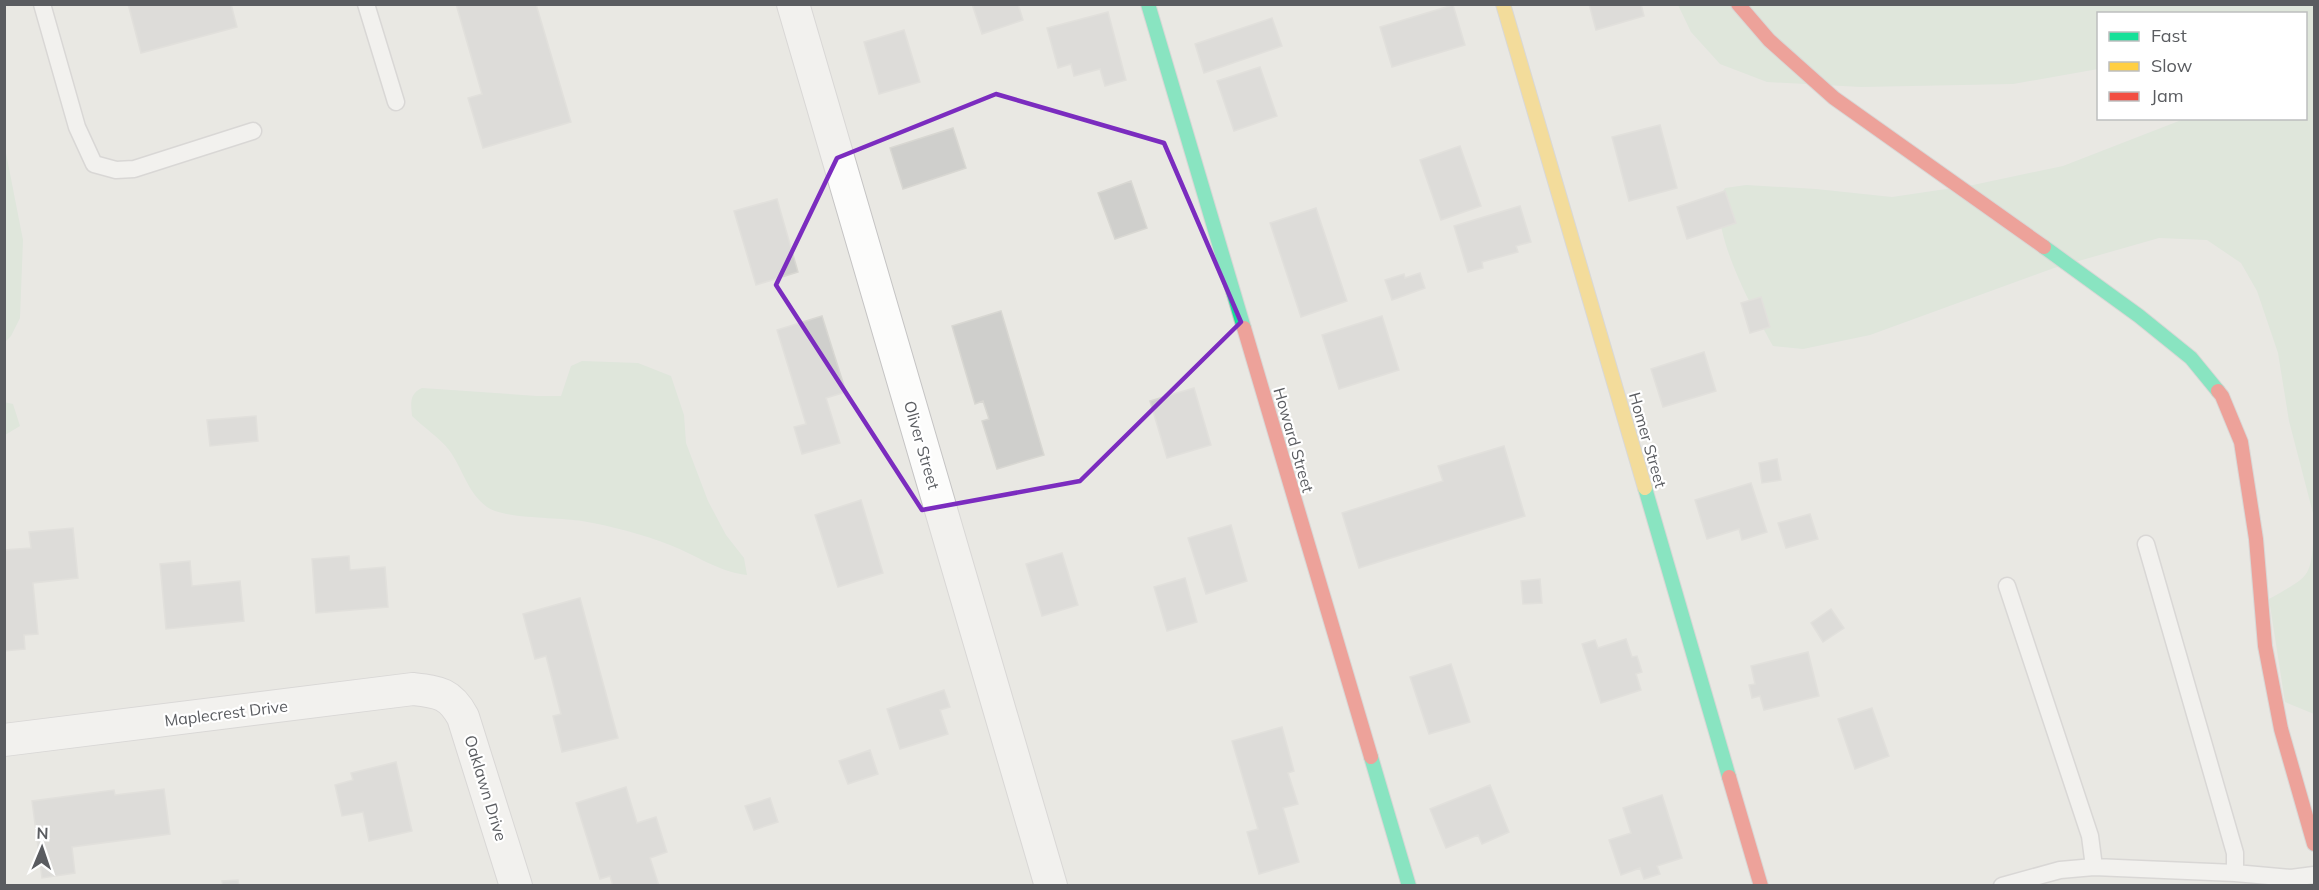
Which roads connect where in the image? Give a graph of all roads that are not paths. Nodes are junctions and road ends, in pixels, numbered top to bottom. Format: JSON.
{"nodes":[{"id":1,"x":42,"y":4,"type":"edge"},
{"id":2,"x":366,"y":4,"type":"edge"},
{"id":3,"x":793,"y":4,"type":"edge"},
{"id":4,"x":1148,"y":4,"type":"edge"},
{"id":5,"x":1503,"y":4,"type":"edge"},
{"id":6,"x":1738,"y":4,"type":"edge"},
{"id":7,"x":396,"y":102,"type":"dead end"},
{"id":8,"x":253,"y":131,"type":"dead end"},
{"id":9,"x":2146,"y":544,"type":"dead end"},
{"id":10,"x":2007,"y":586,"type":"dead end"},
{"id":11,"x":446,"y":696,"type":"joint"},
{"id":12,"x":4,"y":740,"type":"edge"},
{"id":13,"x":2314,"y":844,"type":"edge"},
{"id":14,"x":2094,"y":867,"type":"junction"},
{"id":15,"x":2235,"y":873,"type":"junction"},
{"id":16,"x":2314,"y":875,"type":"edge"},
{"id":17,"x":516,"y":885,"type":"edge"},
{"id":18,"x":1051,"y":885,"type":"edge"},
{"id":19,"x":1409,"y":885,"type":"edge"},
{"id":20,"x":1761,"y":885,"type":"edge"},
{"id":21,"x":2002,"y":885,"type":"edge"}],
"edges":[{"from":1,"to":8,"type":"lane"},
{"from":2,"to":7,"type":"lane"},
{"from":3,"to":18,"type":"street","name":"Oliver Street"},
{"from":4,"to":19,"type":"street","name":"Howard Street"},
{"from":5,"to":20,"type":"street","name":"Homer Street"},
{"from":6,"to":13,"type":"street"},
{"from":9,"to":15,"type":"lane"},
{"from":10,"to":14,"type":"lane"},
{"from":11,"to":12,"type":"street","name":"Maplecrest Drive"},
{"from":11,"to":17,"type":"street","name":"Oaklawn Drive"},
{"from":14,"to":15,"type":"lane"},
{"from":14,"to":21,"type":"lane"},
{"from":15,"to":16,"type":"lane"}]}
